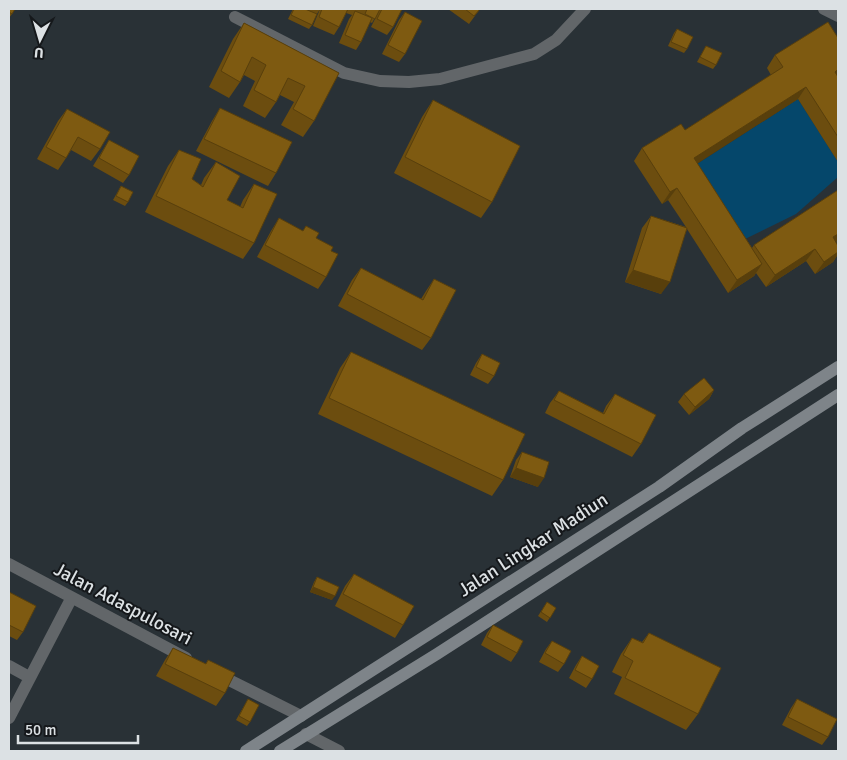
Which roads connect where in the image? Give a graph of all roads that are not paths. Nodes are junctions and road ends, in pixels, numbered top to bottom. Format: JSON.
{"nodes":[{"id":1,"x":585,"y":9,"type":"edge"},
{"id":2,"x":824,"y":9,"type":"edge"},
{"id":3,"x":838,"y":16,"type":"edge"},
{"id":4,"x":235,"y":17,"type":"dead end"},
{"id":5,"x":838,"y":367,"type":"edge"},
{"id":6,"x":838,"y":395,"type":"edge"},
{"id":7,"x":9,"y":564,"type":"edge"},
{"id":8,"x":71,"y":599,"type":"junction"},
{"id":9,"x":9,"y":666,"type":"edge"},
{"id":10,"x":29,"y":677,"type":"junction"},
{"id":11,"x":301,"y":716,"type":"junction"},
{"id":12,"x":9,"y":718,"type":"edge"},
{"id":13,"x":306,"y":734,"type":"junction"},
{"id":14,"x":246,"y":751,"type":"edge"},
{"id":15,"x":280,"y":751,"type":"edge"},
{"id":16,"x":339,"y":751,"type":"edge"}],
"edges":[{"from":1,"to":4,"type":"street"},
{"from":2,"to":3,"type":"street"},
{"from":5,"to":11,"type":"main road","name":"Jalan Lingkar Madiun"},
{"from":6,"to":13,"type":"main road","name":"Jalan Lingkar Madiun"},
{"from":7,"to":8,"type":"street","name":"Jalan Adaspulosari"},
{"from":8,"to":10,"type":"street"},
{"from":8,"to":11,"type":"street","name":"Jalan Adaspulosari"},
{"from":9,"to":10,"type":"street"},
{"from":10,"to":12,"type":"street"},
{"from":11,"to":14,"type":"main road","name":"Jalan Lingkar Madiun"},
{"from":13,"to":15,"type":"main road","name":"Jalan Lingkar Madiun"},
{"from":13,"to":16,"type":"street"}]}
